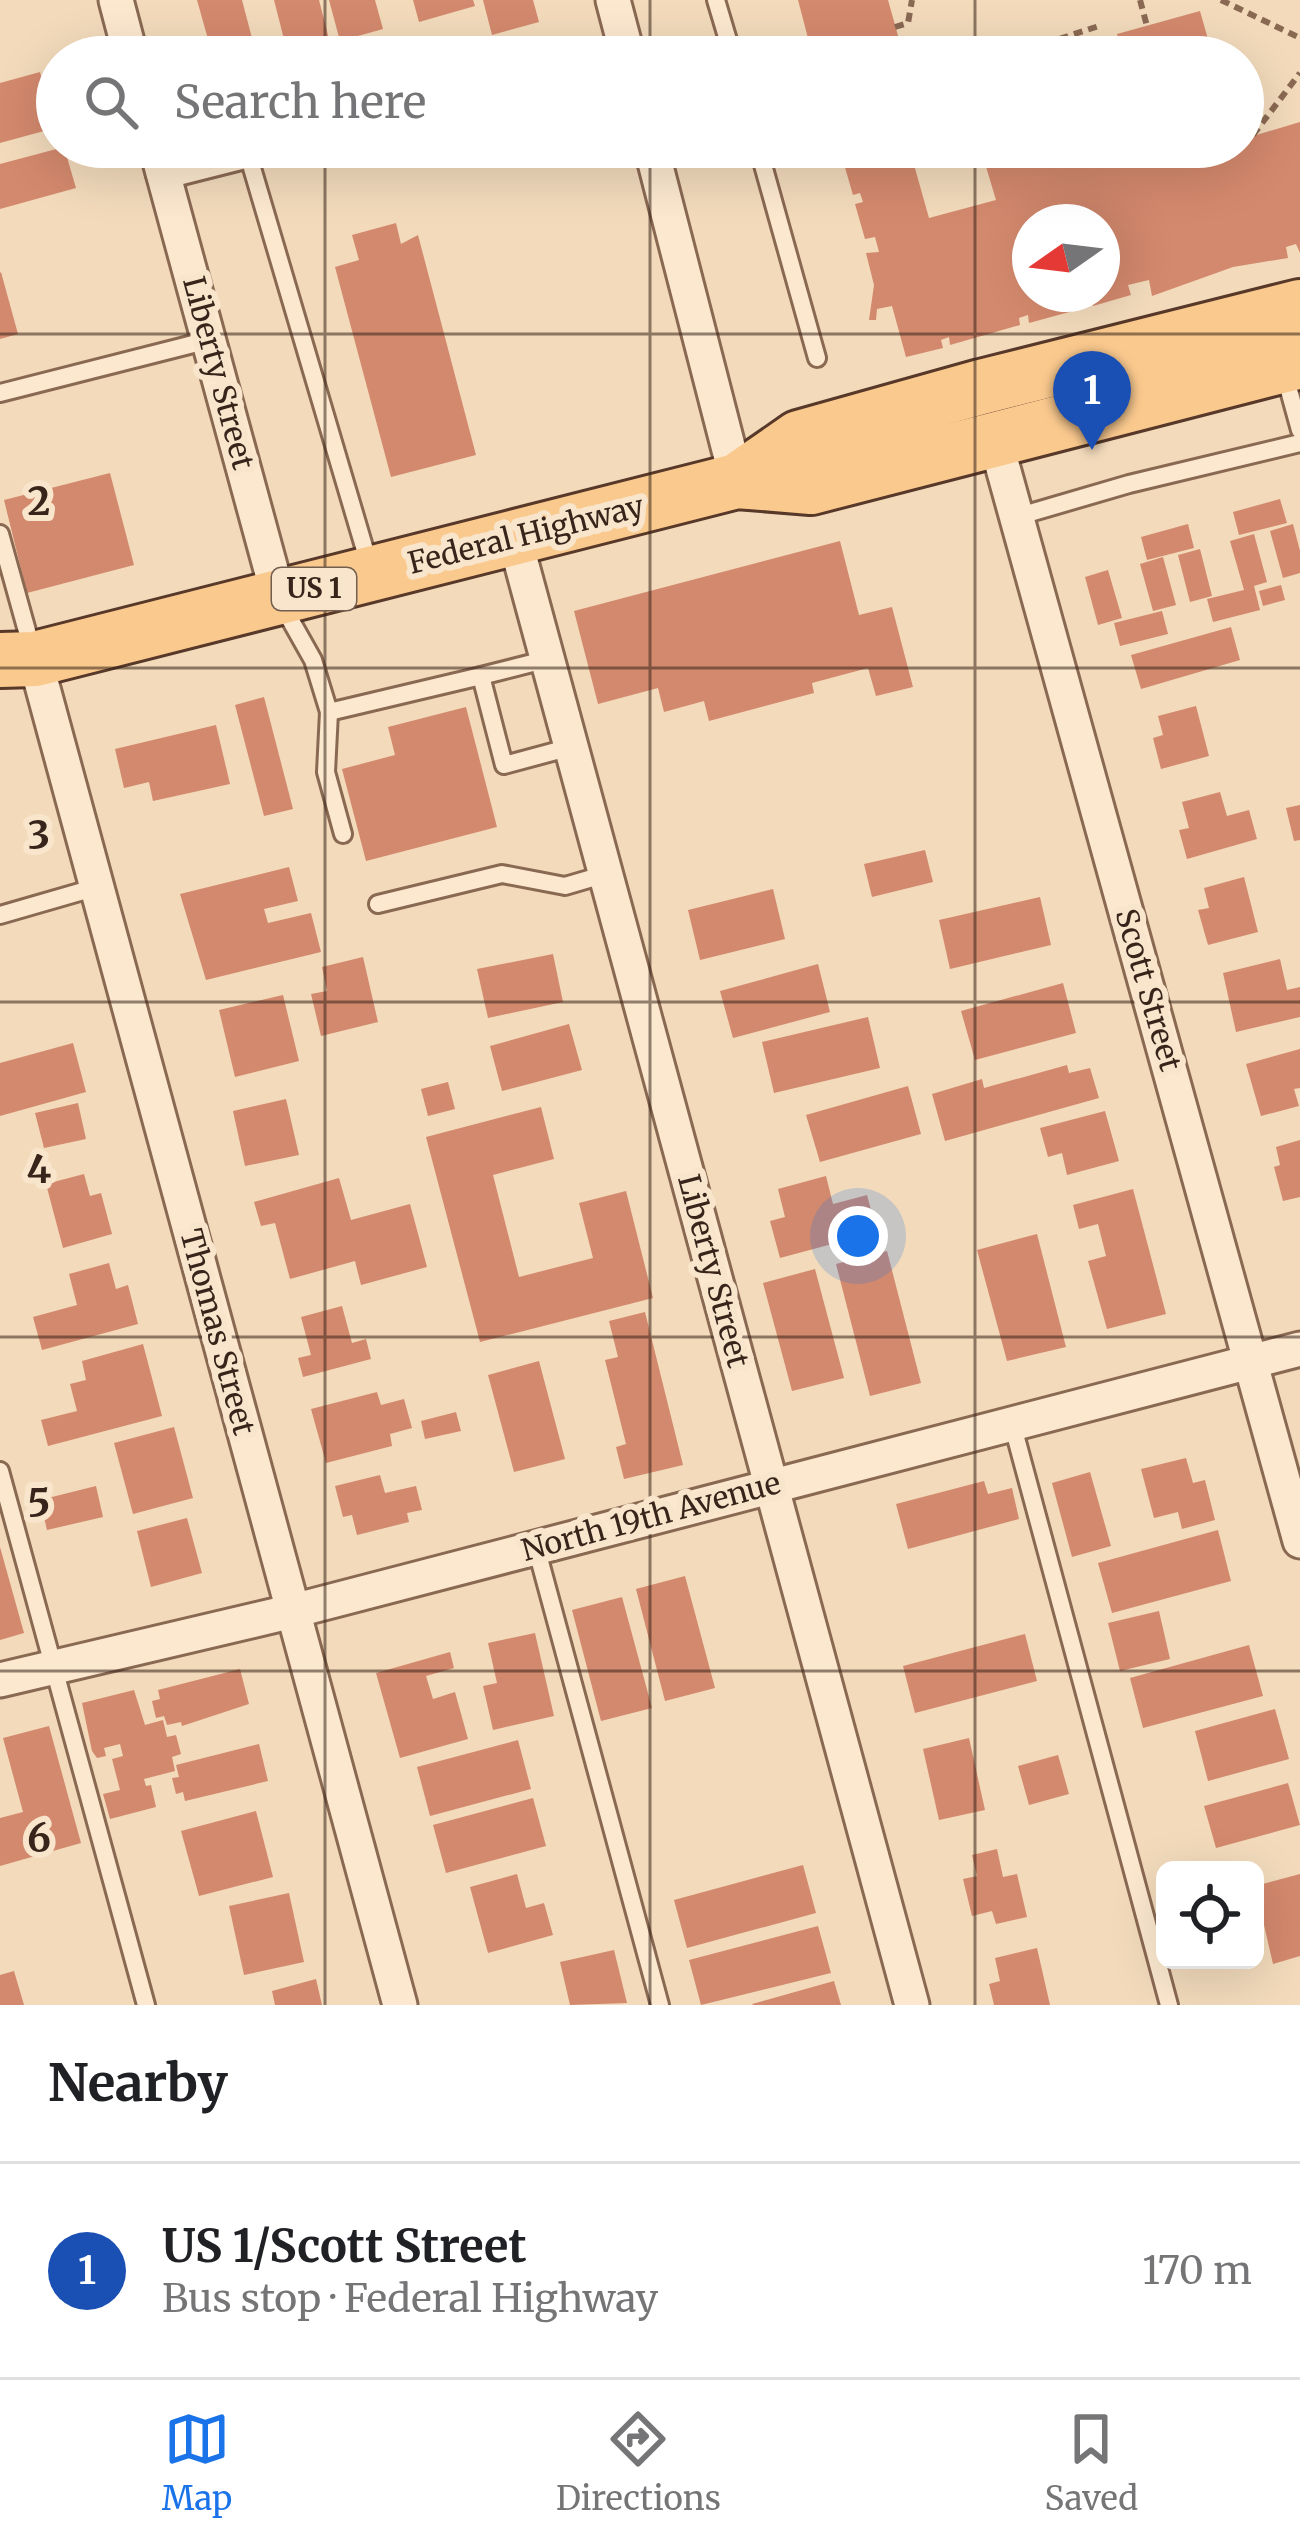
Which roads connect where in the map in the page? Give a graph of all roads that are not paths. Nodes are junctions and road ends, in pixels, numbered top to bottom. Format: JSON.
{"nodes":[{"id":1,"x":116,"y":0,"type":"edge"},
{"id":2,"x":613,"y":0,"type":"edge"},
{"id":3,"x":716,"y":0,"type":"edge"},
{"id":4,"x":125,"y":36,"type":"edge"},
{"id":5,"x":618,"y":36,"type":"edge"},
{"id":6,"x":727,"y":36,"type":"edge"},
{"id":7,"x":161,"y":168,"type":"edge"},
{"id":8,"x":259,"y":168,"type":"edge"},
{"id":9,"x":656,"y":168,"type":"edge"},
{"id":10,"x":764,"y":168,"type":"edge"},
{"id":11,"x":1300,"y":307,"type":"edge"},
{"id":12,"x":209,"y":340,"type":"junction"},
{"id":13,"x":817,"y":358,"type":"dead end"},
{"id":14,"x":1291,"y":363,"type":"edge"},
{"id":15,"x":0,"y":393,"type":"edge"},
{"id":16,"x":1300,"y":430,"type":"edge"},
{"id":17,"x":994,"y":439,"type":"junction"},
{"id":18,"x":1300,"y":443,"type":"edge"},
{"id":19,"x":737,"y":481,"type":"junction"},
{"id":20,"x":1016,"y":518,"type":"junction"},
{"id":21,"x":0,"y":534,"type":"edge"},
{"id":22,"x":514,"y":536,"type":"junction"},
{"id":23,"x":372,"y":574,"type":"junction"},
{"id":24,"x":279,"y":599,"type":"junction"},
{"id":25,"x":548,"y":658,"type":"junction"},
{"id":26,"x":12,"y":666,"type":"edge"},
{"id":27,"x":481,"y":676,"type":"junction"},
{"id":28,"x":329,"y":712,"type":"junction"},
{"id":29,"x":571,"y":747,"type":"junction"},
{"id":30,"x":343,"y":834,"type":"dead end"},
{"id":31,"x":606,"y":874,"type":"junction"},
{"id":32,"x":97,"y":886,"type":"junction"},
{"id":33,"x":378,"y":904,"type":"dead end"},
{"id":34,"x":0,"y":914,"type":"edge"},
{"id":35,"x":1300,"y":1349,"type":"edge"},
{"id":36,"x":1251,"y":1361,"type":"junction"},
{"id":37,"x":1012,"y":1423,"type":"junction"},
{"id":38,"x":0,"y":1471,"type":"edge"},
{"id":39,"x":770,"y":1485,"type":"junction"},
{"id":40,"x":1300,"y":1541,"type":"edge"},
{"id":41,"x":536,"y":1547,"type":"junction"},
{"id":42,"x":293,"y":1611,"type":"junction"},
{"id":43,"x":53,"y":1667,"type":"junction"},
{"id":44,"x":0,"y":1680,"type":"edge"},
{"id":45,"x":146,"y":2005,"type":"edge"},
{"id":46,"x":400,"y":2005,"type":"edge"},
{"id":47,"x":660,"y":2005,"type":"edge"},
{"id":48,"x":912,"y":2005,"type":"edge"},
{"id":49,"x":1169,"y":2005,"type":"edge"}],
"edges":[{"from":1,"to":4,"type":"street"},
{"from":2,"to":5,"type":"street"},
{"from":3,"to":6,"type":"lane"},
{"from":7,"to":12,"type":"street","name":"Liberty Street"},
{"from":8,"to":23,"type":"lane"},
{"from":9,"to":19,"type":"street"},
{"from":10,"to":13,"type":"lane"},
{"from":11,"to":19,"type":"main road","name":"Federal Highway","number":"US 1"},
{"from":12,"to":15,"type":"lane"},
{"from":12,"to":24,"type":"street","name":"Liberty Street"},
{"from":14,"to":16,"type":"lane"},
{"from":14,"to":17,"type":"main road","name":"Federal Highway","number":"US 1"},
{"from":17,"to":19,"type":"main road","name":"Federal Highway","number":"US 1"},
{"from":17,"to":20,"type":"street","name":"Scott Street"},
{"from":18,"to":20,"type":"lane"},
{"from":19,"to":22,"type":"main road","name":"Federal Highway","number":"US 1"},
{"from":20,"to":36,"type":"street","name":"Scott Street"},
{"from":21,"to":26,"type":"lane"},
{"from":22,"to":23,"type":"main road","name":"Federal Highway","number":"US 1"},
{"from":22,"to":25,"type":"street","name":"Liberty Street"},
{"from":23,"to":24,"type":"main road","name":"Federal Highway","number":"US 1"},
{"from":24,"to":26,"type":"main road","name":"Federal Highway","number":"US 1"},
{"from":24,"to":28,"type":"lane"},
{"from":25,"to":27,"type":"lane"},
{"from":25,"to":29,"type":"street","name":"Liberty Street"},
{"from":26,"to":32,"type":"street","name":"Thomas Street"},
{"from":27,"to":28,"type":"lane"},
{"from":27,"to":29,"type":"lane"},
{"from":28,"to":30,"type":"lane"},
{"from":29,"to":31,"type":"street","name":"Liberty Street"},
{"from":31,"to":33,"type":"lane"},
{"from":31,"to":39,"type":"street","name":"Liberty Street"},
{"from":32,"to":34,"type":"lane"},
{"from":32,"to":42,"type":"street","name":"Thomas Street"},
{"from":35,"to":36,"type":"street","name":"North 19th Avenue"},
{"from":36,"to":37,"type":"street","name":"North 19th Avenue"},
{"from":36,"to":40,"type":"street","name":"Scott Street"},
{"from":37,"to":39,"type":"street","name":"North 19th Avenue"},
{"from":37,"to":49,"type":"lane"},
{"from":38,"to":43,"type":"lane"},
{"from":39,"to":41,"type":"street","name":"North 19th Avenue"},
{"from":39,"to":48,"type":"street","name":"Liberty Street"},
{"from":41,"to":42,"type":"street","name":"North 19th Avenue"},
{"from":41,"to":47,"type":"lane"},
{"from":42,"to":43,"type":"street","name":"North 19th Avenue"},
{"from":42,"to":46,"type":"street","name":"Thomas Street"},
{"from":43,"to":44,"type":"street","name":"North 19th Avenue"},
{"from":43,"to":45,"type":"lane"}]}
